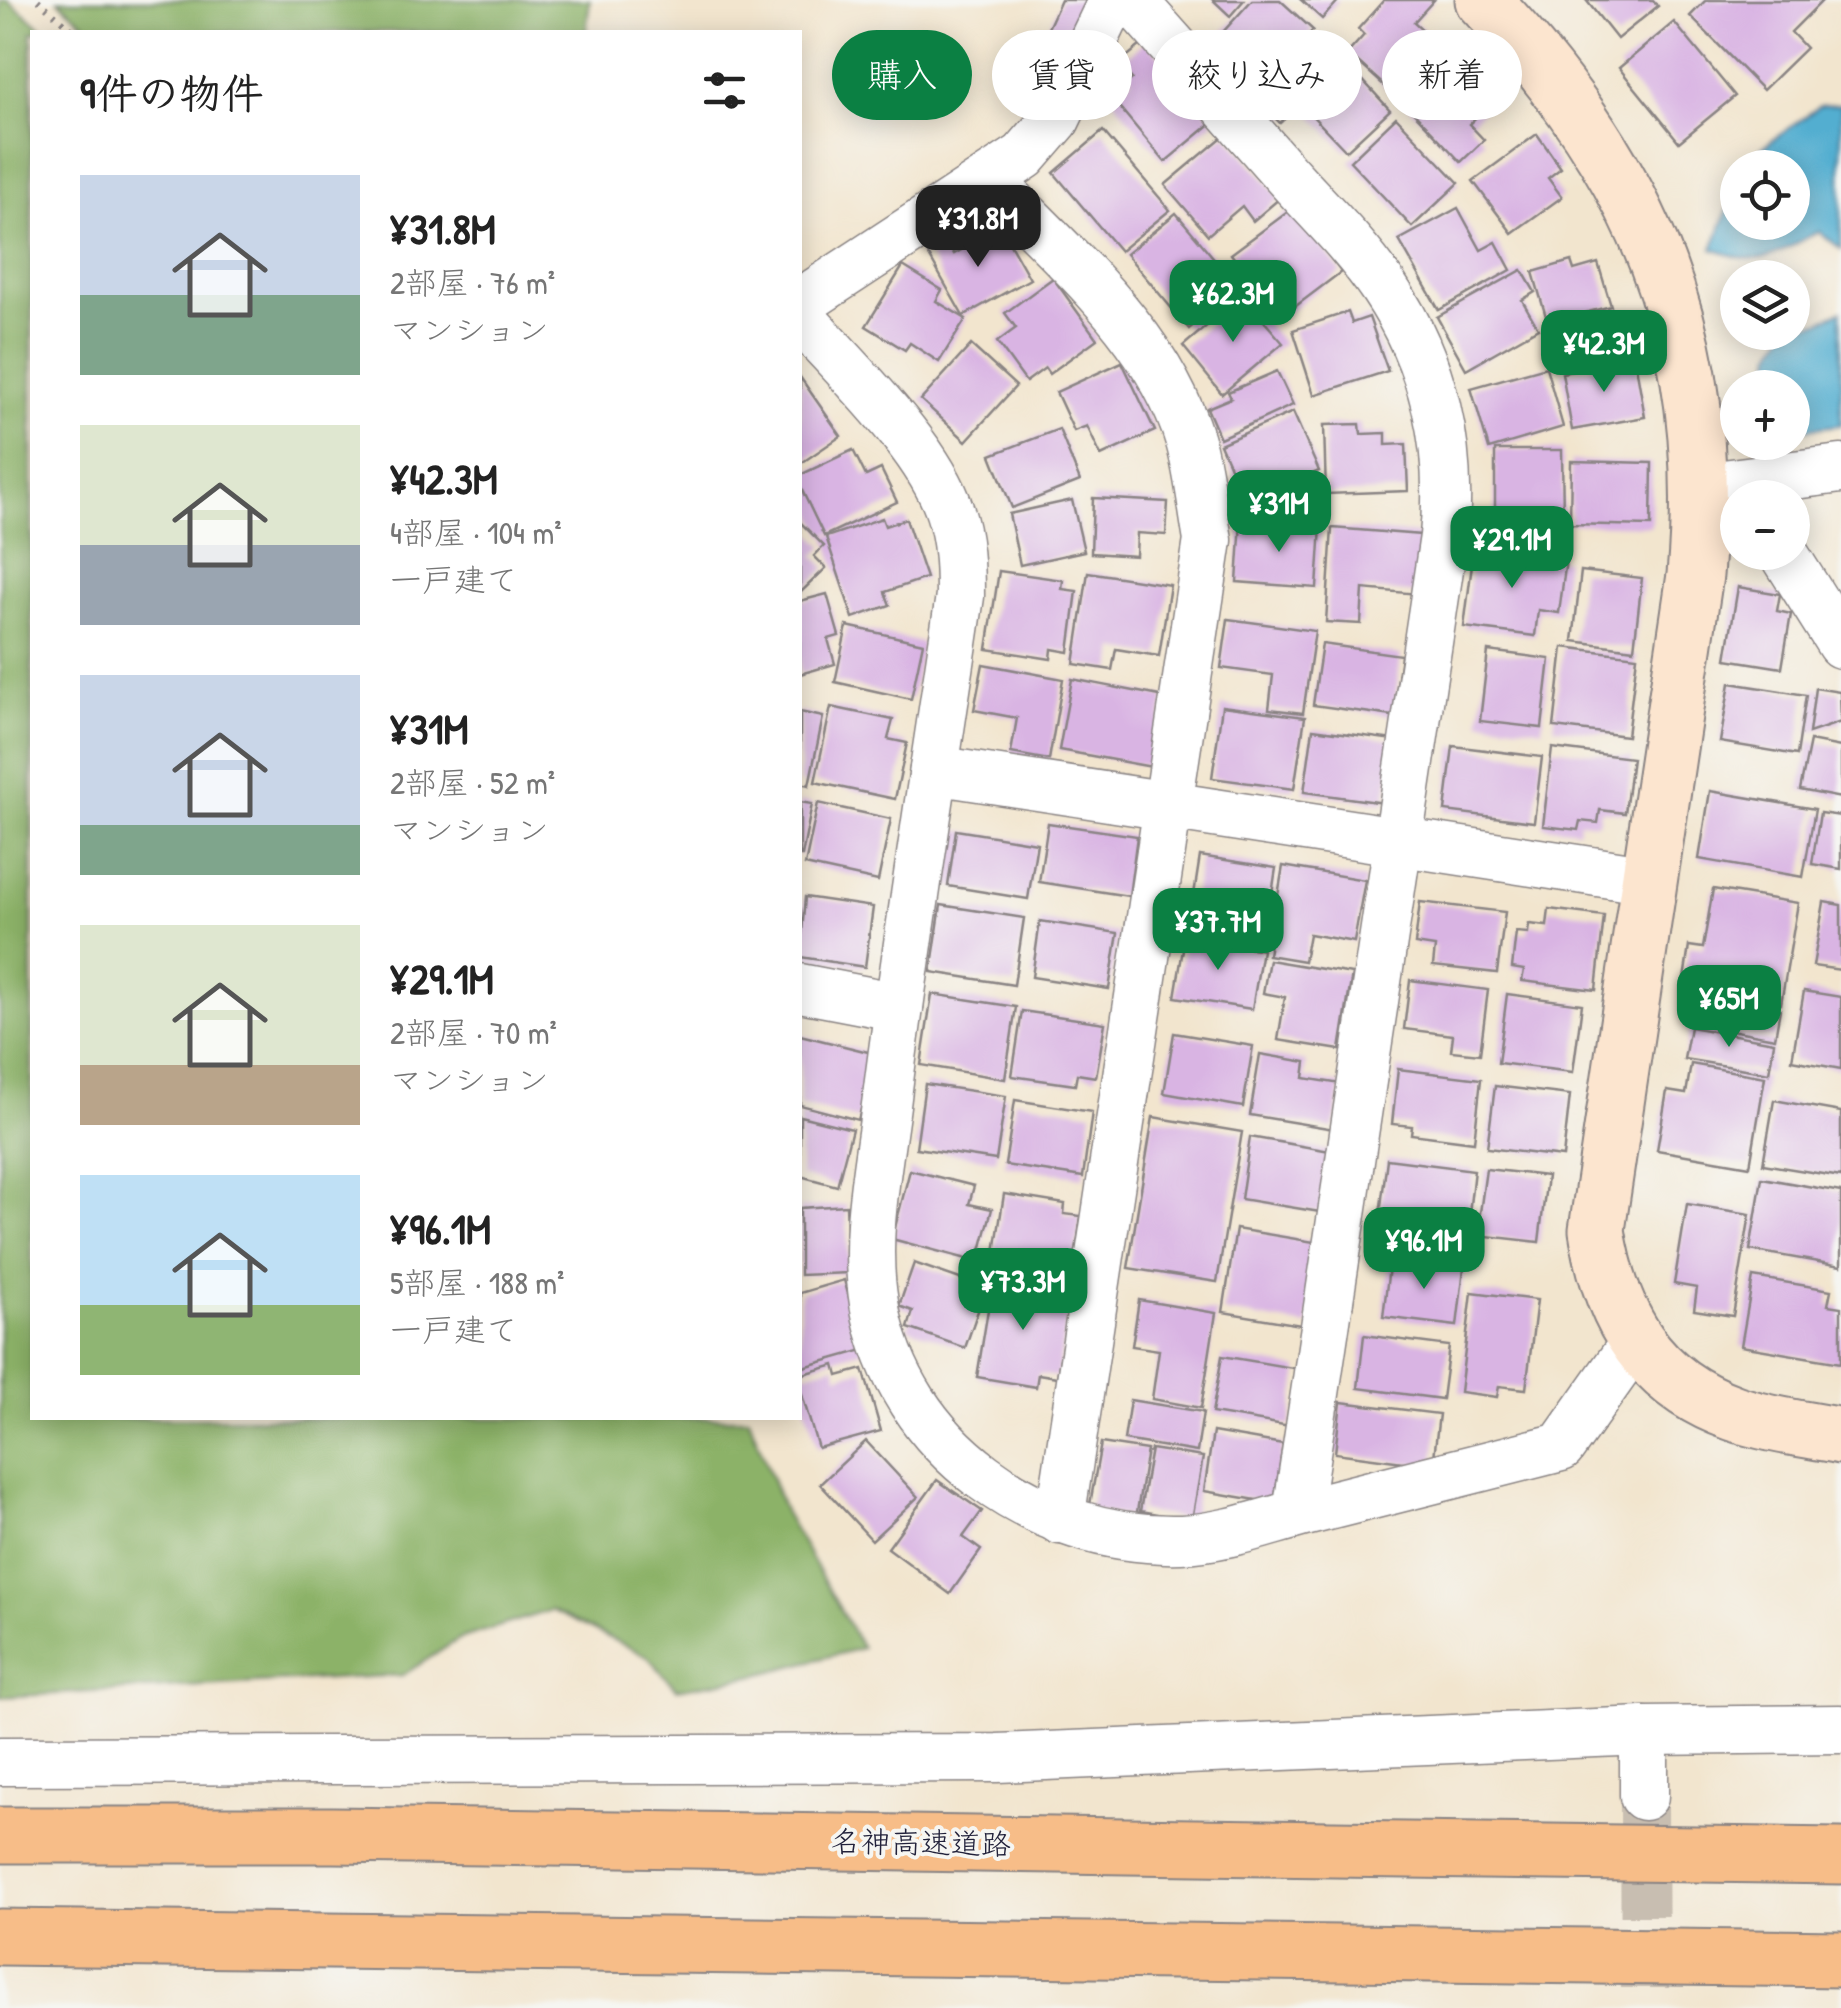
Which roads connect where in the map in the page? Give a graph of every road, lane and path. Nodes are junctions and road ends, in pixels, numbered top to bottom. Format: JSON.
{"nodes":[{"id":1,"x":38,"y":0,"type":"edge"},
{"id":2,"x":1113,"y":0,"type":"edge"},
{"id":3,"x":1132,"y":0,"type":"edge"},
{"id":4,"x":1484,"y":0,"type":"edge"},
{"id":5,"x":73,"y":30,"type":"edge"},
{"id":6,"x":990,"y":180,"type":"junction"},
{"id":7,"x":802,"y":302,"type":"edge"},
{"id":8,"x":802,"y":318,"type":"edge"},
{"id":9,"x":1841,"y":469,"type":"edge"},
{"id":10,"x":1725,"y":480,"type":"edge"},
{"id":11,"x":1779,"y":480,"type":"edge"},
{"id":12,"x":1720,"y":510,"type":"edge"},
{"id":13,"x":1794,"y":570,"type":"edge"},
{"id":14,"x":1841,"y":644,"type":"edge"},
{"id":15,"x":934,"y":770,"type":"junction"},
{"id":16,"x":1168,"y":806,"type":"junction"},
{"id":17,"x":1398,"y":841,"type":"junction"},
{"id":18,"x":1650,"y":880,"type":"junction"},
{"id":19,"x":802,"y":988,"type":"edge"},
{"id":20,"x":898,"y":1007,"type":"junction"},
{"id":21,"x":1636,"y":1341,"type":"junction"},
{"id":22,"x":1841,"y":1436,"type":"edge"},
{"id":23,"x":1297,"y":1514,"type":"junction"},
{"id":24,"x":1060,"y":1520,"type":"junction"},
{"id":25,"x":1841,"y":1729,"type":"edge"},
{"id":26,"x":1644,"y":1731,"type":"junction"},
{"id":27,"x":0,"y":1762,"type":"edge"},
{"id":28,"x":1644,"y":1796,"type":"tunnel mouth"},
{"id":29,"x":0,"y":1835,"type":"edge"},
{"id":30,"x":1841,"y":1856,"type":"edge"},
{"id":31,"x":0,"y":1937,"type":"edge"},
{"id":32,"x":1841,"y":1959,"type":"edge"}],
"edges":[{"from":1,"to":5,"type":"path"},
{"from":2,"to":6,"type":"street"},
{"from":3,"to":17,"type":"street"},
{"from":4,"to":10,"type":"street"},
{"from":6,"to":7,"type":"street"},
{"from":6,"to":16,"type":"street"},
{"from":8,"to":15,"type":"street"},
{"from":9,"to":11,"type":"street"},
{"from":12,"to":18,"type":"street"},
{"from":13,"to":14,"type":"street"},
{"from":15,"to":16,"type":"street"},
{"from":15,"to":20,"type":"street"},
{"from":16,"to":17,"type":"street"},
{"from":16,"to":24,"type":"street"},
{"from":17,"to":18,"type":"street"},
{"from":17,"to":23,"type":"street"},
{"from":18,"to":21,"type":"street"},
{"from":19,"to":20,"type":"street"},
{"from":20,"to":24,"type":"street"},
{"from":21,"to":22,"type":"street"},
{"from":21,"to":23,"type":"street"},
{"from":23,"to":24,"type":"street"},
{"from":25,"to":26,"type":"street"},
{"from":26,"to":27,"type":"street"},
{"from":26,"to":28,"type":"street"},
{"from":29,"to":30,"type":"highway","name":"名神高速道路"},
{"from":31,"to":32,"type":"highway"}]}
